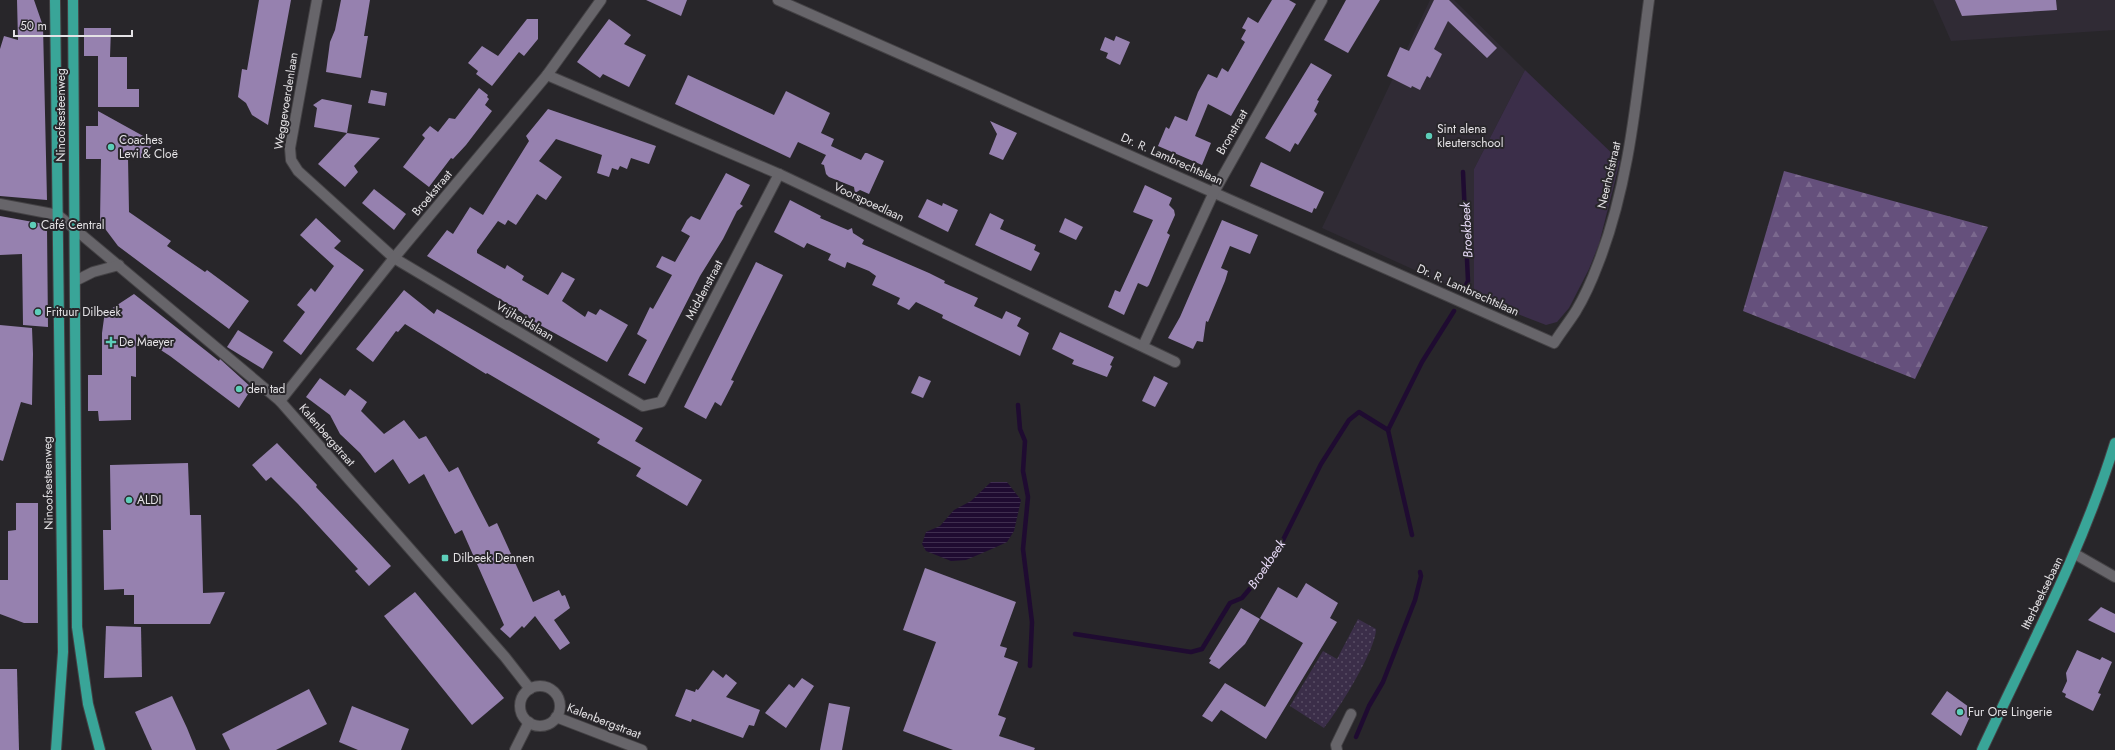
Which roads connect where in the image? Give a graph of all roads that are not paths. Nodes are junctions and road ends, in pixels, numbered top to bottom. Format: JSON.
{"nodes":[{"id":1,"x":55,"y":0,"type":"edge"},
{"id":2,"x":73,"y":0,"type":"edge"},
{"id":3,"x":317,"y":0,"type":"edge"},
{"id":4,"x":601,"y":0,"type":"edge"},
{"id":5,"x":778,"y":0,"type":"edge"},
{"id":6,"x":1322,"y":0,"type":"edge"},
{"id":7,"x":1649,"y":0,"type":"edge"},
{"id":8,"x":547,"y":75,"type":"junction"},
{"id":9,"x":779,"y":174,"type":"junction"},
{"id":10,"x":1214,"y":192,"type":"junction"},
{"id":11,"x":0,"y":204,"type":"edge"},
{"id":12,"x":58,"y":215,"type":"junction"},
{"id":13,"x":74,"y":230,"type":"junction"},
{"id":14,"x":394,"y":258,"type":"junction"},
{"id":15,"x":119,"y":265,"type":"junction"},
{"id":16,"x":75,"y":281,"type":"junction"},
{"id":17,"x":1554,"y":343,"type":"joint"},
{"id":18,"x":1143,"y":346,"type":"junction"},
{"id":19,"x":1175,"y":362,"type":"dead end"},
{"id":20,"x":280,"y":401,"type":"junction"},
{"id":21,"x":643,"y":406,"type":"joint"},
{"id":22,"x":2115,"y":443,"type":"edge"},
{"id":23,"x":2075,"y":554,"type":"junction"},
{"id":24,"x":2115,"y":577,"type":"edge"},
{"id":25,"x":530,"y":689,"type":"junction"},
{"id":26,"x":1351,"y":714,"type":"dead end"},
{"id":27,"x":556,"y":717,"type":"junction"},
{"id":28,"x":529,"y":722,"type":"junction"},
{"id":29,"x":56,"y":750,"type":"edge"},
{"id":30,"x":100,"y":750,"type":"edge"},
{"id":31,"x":515,"y":750,"type":"edge"},
{"id":32,"x":642,"y":750,"type":"edge"},
{"id":33,"x":1337,"y":750,"type":"edge"},
{"id":34,"x":1982,"y":750,"type":"edge"}],
"edges":[{"from":1,"to":12,"type":"main road","name":"Ninoofsesteenweg"},
{"from":2,"to":13,"type":"main road","name":"Ninoofsesteenweg"},
{"from":3,"to":14,"type":"street","name":"Weggevoerdenlaan"},
{"from":4,"to":8,"type":"street","name":"Broekstraat"},
{"from":5,"to":10,"type":"street","name":"Dr. R. Lambrechtslaan"},
{"from":6,"to":10,"type":"street","name":"Bronstraat"},
{"from":7,"to":17,"type":"street","name":"Neerhofstraat"},
{"from":8,"to":9,"type":"street","name":"Voorspoedlaan"},
{"from":8,"to":14,"type":"street","name":"Broekstraat"},
{"from":9,"to":18,"type":"street","name":"Voorspoedlaan"},
{"from":9,"to":21,"type":"street","name":"Middenstraat"},
{"from":10,"to":17,"type":"street","name":"Dr. R. Lambrechtslaan"},
{"from":10,"to":18,"type":"street","name":"Bronstraat"},
{"from":11,"to":12,"type":"street"},
{"from":12,"to":13,"type":"street"},
{"from":12,"to":29,"type":"main road","name":"Ninoofsesteenweg"},
{"from":13,"to":15,"type":"street","name":"Kalenbergstraat"},
{"from":13,"to":16,"type":"main road","name":"Ninoofsesteenweg"},
{"from":14,"to":20,"type":"street","name":"Broekstraat"},
{"from":14,"to":21,"type":"street","name":"Vrijheidslaan"},
{"from":15,"to":16,"type":"street"},
{"from":15,"to":20,"type":"street","name":"Kalenbergstraat"},
{"from":16,"to":30,"type":"main road","name":"Ninoofsesteenweg"},
{"from":18,"to":19,"type":"street","name":"Voorspoedlaan"},
{"from":20,"to":25,"type":"street","name":"Kalenbergstraat"},
{"from":22,"to":23,"type":"main road","name":"Itterbeeksebaan"},
{"from":23,"to":24,"type":"street"},
{"from":23,"to":34,"type":"main road","name":"Itterbeeksebaan"},
{"from":25,"to":27,"type":"street","name":"Kalenbergstraat"},
{"from":25,"to":28,"type":"street"},
{"from":26,"to":33,"type":"street"},
{"from":27,"to":28,"type":"street","name":"Kalenbergstraat"},
{"from":27,"to":32,"type":"street","name":"Kalenbergstraat"},
{"from":28,"to":31,"type":"street"}]}
